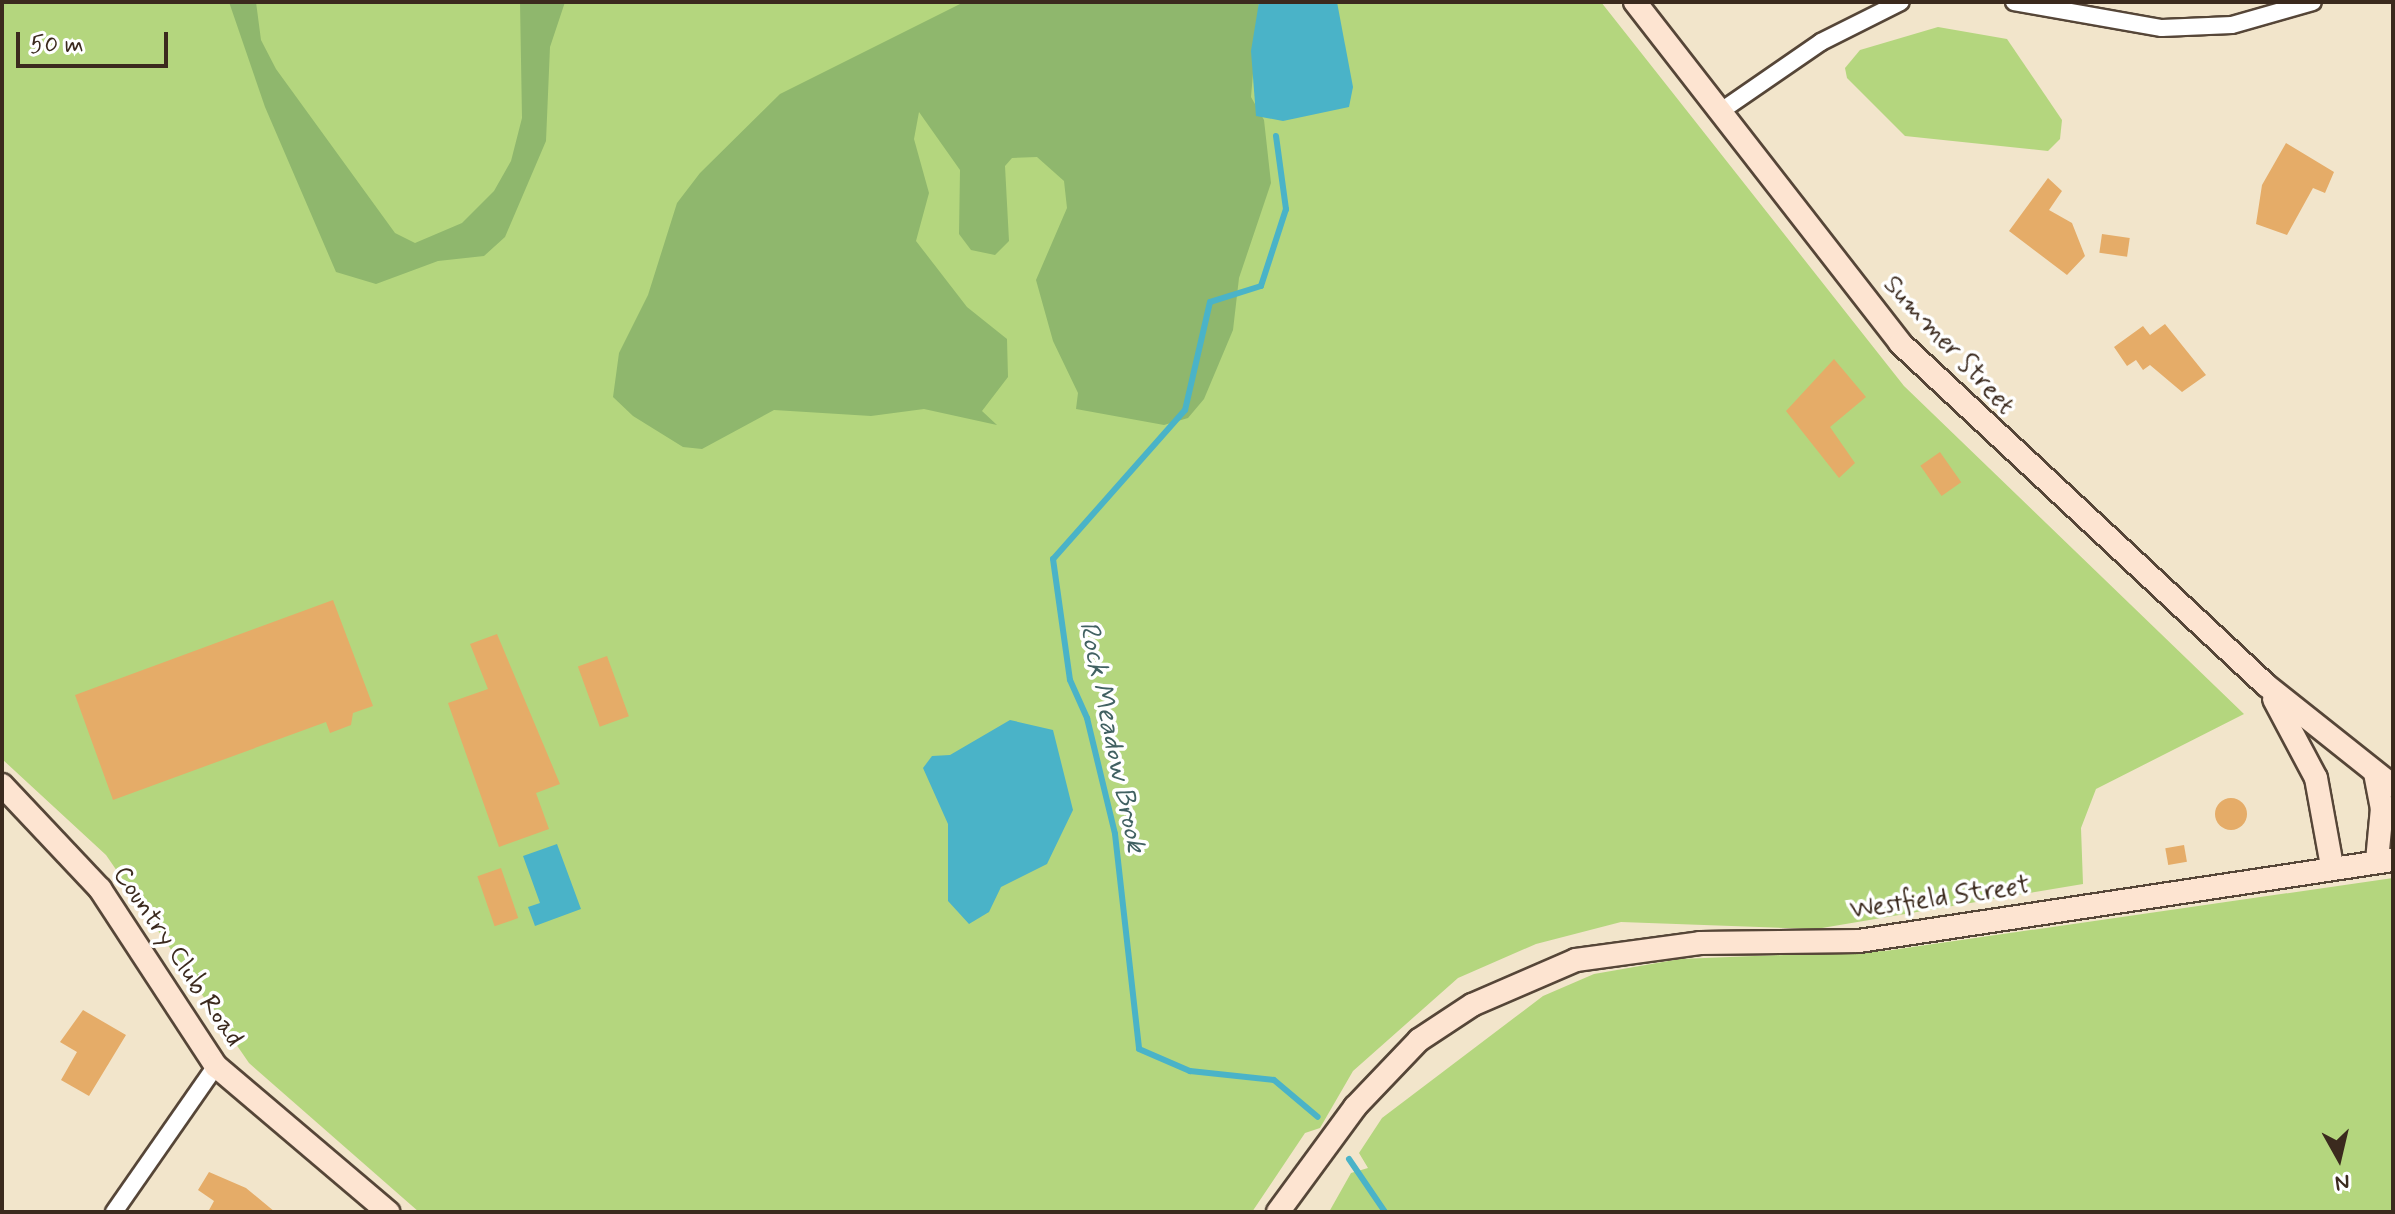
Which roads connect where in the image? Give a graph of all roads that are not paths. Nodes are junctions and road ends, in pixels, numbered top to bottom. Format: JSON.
{"nodes":[{"id":1,"x":1635,"y":2,"type":"edge"},
{"id":2,"x":1901,"y":2,"type":"edge"},
{"id":3,"x":2014,"y":2,"type":"edge"},
{"id":4,"x":2313,"y":2,"type":"edge"},
{"id":5,"x":1721,"y":111,"type":"junction"},
{"id":6,"x":2266,"y":685,"type":"junction"},
{"id":7,"x":2384,"y":780,"type":"edge"},
{"id":8,"x":2,"y":785,"type":"edge"},
{"id":9,"x":2385,"y":861,"type":"edge"},
{"id":10,"x":2332,"y":866,"type":"junction"},
{"id":11,"x":216,"y":1066,"type":"junction"},
{"id":12,"x":114,"y":1212,"type":"edge"},
{"id":13,"x":388,"y":1212,"type":"edge"},
{"id":14,"x":1278,"y":1212,"type":"edge"}],
"edges":[{"from":1,"to":5,"type":"street","name":"Summer Street"},
{"from":2,"to":5,"type":"street"},
{"from":3,"to":4,"type":"street"},
{"from":5,"to":6,"type":"street","name":"Summer Street"},
{"from":6,"to":7,"type":"street","name":"Summer Street"},
{"from":6,"to":10,"type":"street","name":"Summer Street"},
{"from":7,"to":9,"type":"street","name":"Summer Street"},
{"from":8,"to":11,"type":"street","name":"Country Club Road"},
{"from":9,"to":10,"type":"street","name":"Westfield Street"},
{"from":10,"to":14,"type":"street","name":"Westfield Street"},
{"from":11,"to":12,"type":"street"},
{"from":11,"to":13,"type":"street","name":"Country Club Road"}]}
